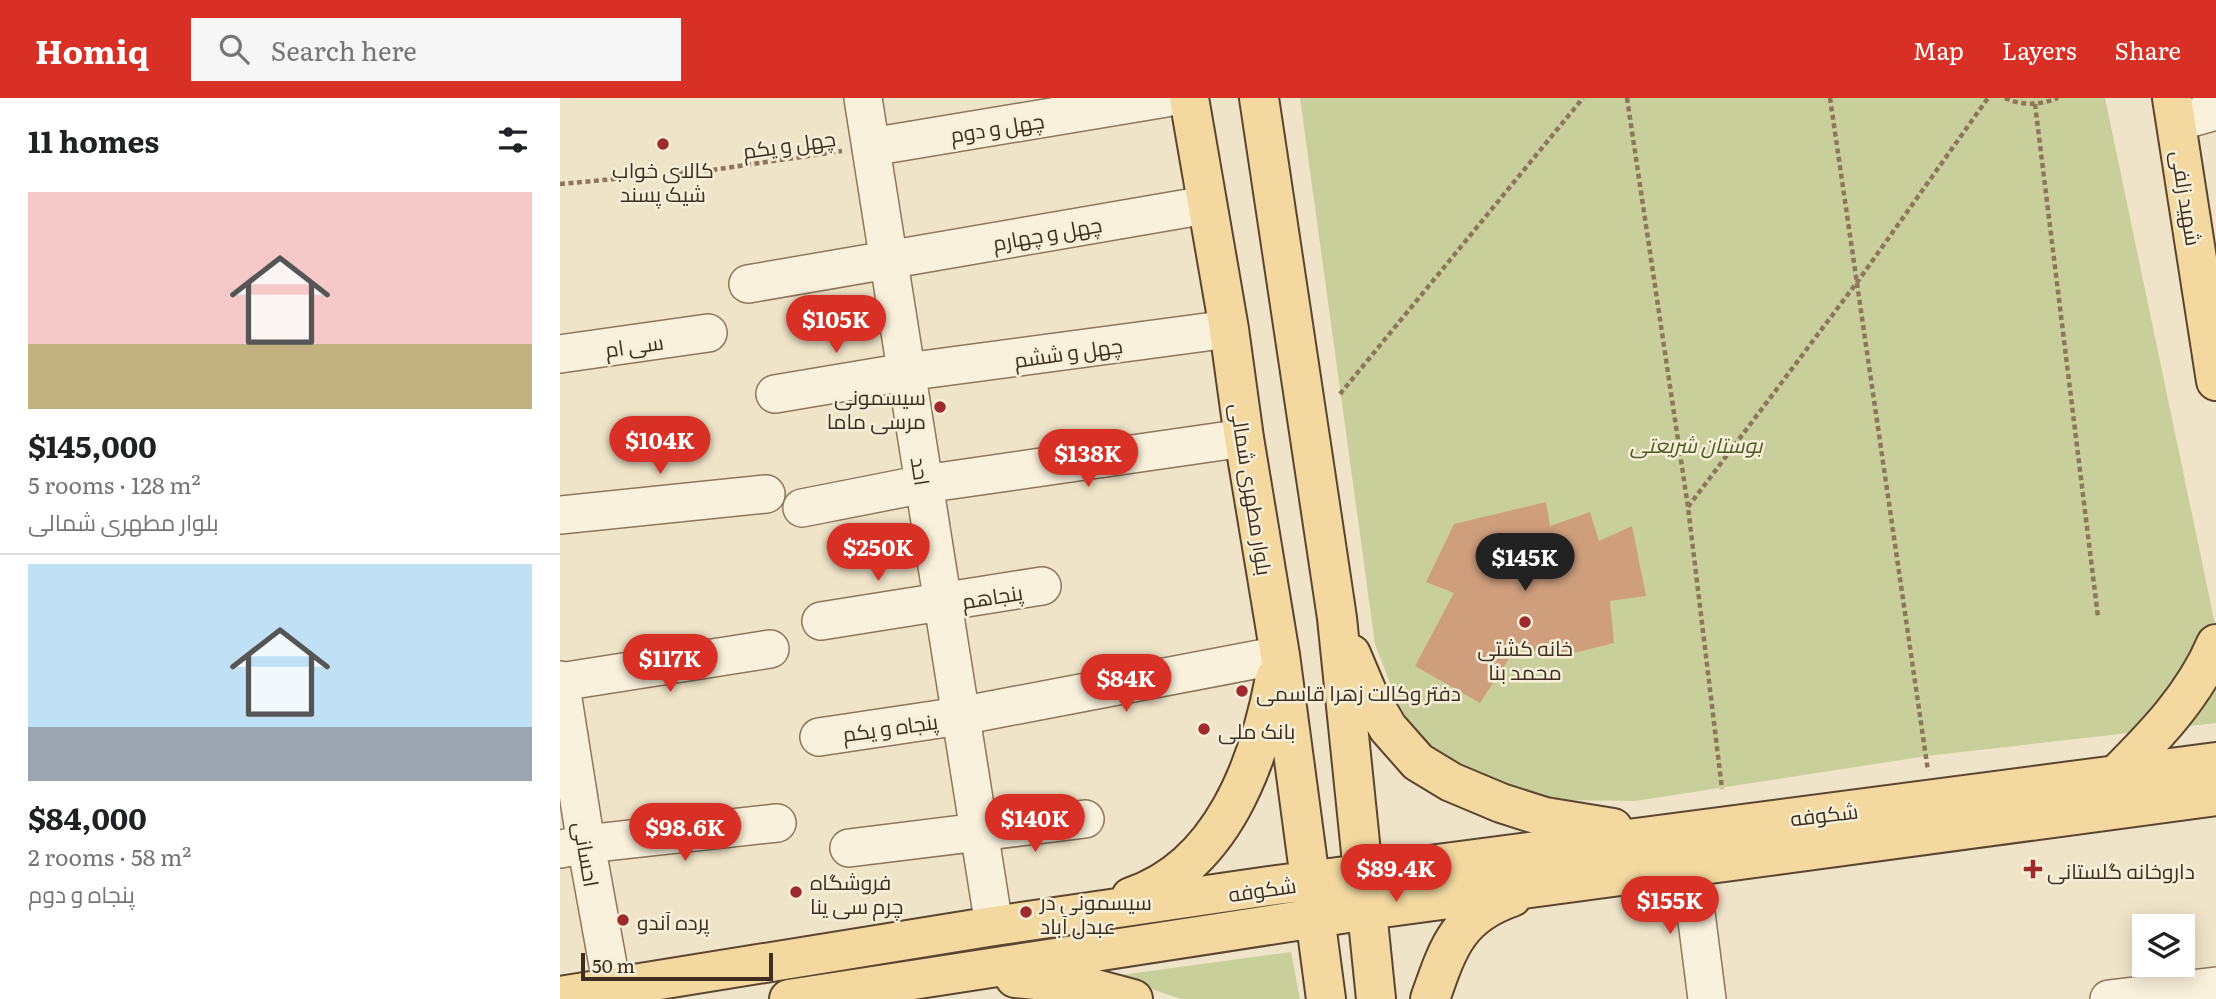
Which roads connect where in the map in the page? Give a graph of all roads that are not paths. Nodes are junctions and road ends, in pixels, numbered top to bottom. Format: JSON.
{"nodes":[{"id":1,"x":863,"y":98,"type":"edge"},
{"id":2,"x":1166,"y":98,"type":"edge"},
{"id":3,"x":1189,"y":98,"type":"edge"},
{"id":4,"x":1259,"y":98,"type":"edge"},
{"id":5,"x":2174,"y":110,"type":"edge"},
{"id":6,"x":2216,"y":111,"type":"edge"},
{"id":7,"x":871,"y":147,"type":"junction"},
{"id":8,"x":1206,"y":205,"type":"junction"},
{"id":9,"x":888,"y":259,"type":"junction"},
{"id":10,"x":748,"y":284,"type":"dead end"},
{"id":11,"x":1229,"y":329,"type":"junction"},
{"id":12,"x":708,"y":333,"type":"dead end"},
{"id":13,"x":560,"y":354,"type":"edge"},
{"id":14,"x":906,"y":372,"type":"junction"},
{"id":15,"x":2216,"y":380,"type":"edge"},
{"id":16,"x":775,"y":394,"type":"dead end"},
{"id":17,"x":1244,"y":438,"type":"junction"},
{"id":18,"x":924,"y":484,"type":"junction"},
{"id":19,"x":766,"y":494,"type":"dead end"},
{"id":20,"x":802,"y":508,"type":"dead end"},
{"id":21,"x":560,"y":516,"type":"edge"},
{"id":22,"x":1042,"y":586,"type":"dead end"},
{"id":23,"x":943,"y":603,"type":"junction"},
{"id":24,"x":1337,"y":618,"type":"junction"},
{"id":25,"x":821,"y":621,"type":"dead end"},
{"id":26,"x":2216,"y":643,"type":"edge"},
{"id":27,"x":770,"y":649,"type":"dead end"},
{"id":28,"x":1280,"y":655,"type":"junction"},
{"id":29,"x":560,"y":681,"type":"edge"},
{"id":30,"x":961,"y":716,"type":"junction"},
{"id":31,"x":819,"y":737,"type":"dead end"},
{"id":32,"x":2216,"y":762,"type":"edge"},
{"id":33,"x":2121,"y":792,"type":"junction"},
{"id":34,"x":2216,"y":796,"type":"edge"},
{"id":35,"x":1085,"y":820,"type":"dead end"},
{"id":36,"x":2216,"y":822,"type":"edge"},
{"id":37,"x":777,"y":823,"type":"dead end"},
{"id":38,"x":979,"y":832,"type":"junction"},
{"id":39,"x":1653,"y":835,"type":"junction"},
{"id":40,"x":573,"y":847,"type":"edge"},
{"id":41,"x":849,"y":848,"type":"dead end"},
{"id":42,"x":1690,"y":866,"type":"junction"},
{"id":43,"x":1566,"y":882,"type":"junction"},
{"id":44,"x":1365,"y":892,"type":"junction"},
{"id":45,"x":1313,"y":899,"type":"junction"},
{"id":46,"x":1064,"y":916,"type":"junction"},
{"id":47,"x":994,"y":926,"type":"junction"},
{"id":48,"x":961,"y":972,"type":"junction"},
{"id":49,"x":2216,"y":986,"type":"edge"},
{"id":50,"x":612,"y":987,"type":"junction"},
{"id":51,"x":560,"y":996,"type":"edge"},
{"id":52,"x":789,"y":999,"type":"edge"},
{"id":53,"x":1133,"y":999,"type":"edge"},
{"id":54,"x":1326,"y":999,"type":"edge"},
{"id":55,"x":1376,"y":999,"type":"edge"},
{"id":56,"x":1430,"y":999,"type":"edge"},
{"id":57,"x":1707,"y":999,"type":"edge"},
{"id":58,"x":2109,"y":999,"type":"edge"}],
"edges":[{"from":1,"to":7,"type":"street","name":"احد"},
{"from":2,"to":7,"type":"street","name":"چهل و دوم"},
{"from":3,"to":8,"type":"main road","name":"بلوار مطهری شمالی"},
{"from":4,"to":24,"type":"main road"},
{"from":5,"to":6,"type":"street"},
{"from":5,"to":15,"type":"main road","name":"شهید زلفی"},
{"from":7,"to":9,"type":"street","name":"احد"},
{"from":8,"to":9,"type":"street","name":"چهل و چهارم"},
{"from":8,"to":11,"type":"main road","name":"بلوار مطهری شمالی"},
{"from":9,"to":10,"type":"street","name":"چهل و چهارم"},
{"from":9,"to":14,"type":"street","name":"احد"},
{"from":11,"to":14,"type":"street","name":"چهل و ششم"},
{"from":11,"to":17,"type":"main road","name":"بلوار مطهری شمالی"},
{"from":12,"to":13,"type":"street","name":"سی ام"},
{"from":14,"to":16,"type":"street","name":"چهل و ششم"},
{"from":14,"to":18,"type":"street","name":"احد"},
{"from":17,"to":18,"type":"street"},
{"from":17,"to":28,"type":"main road","name":"بلوار مطهری شمالی"},
{"from":18,"to":20,"type":"street"},
{"from":18,"to":23,"type":"street","name":"احد"},
{"from":19,"to":21,"type":"street"},
{"from":22,"to":23,"type":"street","name":"پنجاهم"},
{"from":23,"to":25,"type":"street","name":"پنجاهم"},
{"from":23,"to":30,"type":"street","name":"احد"},
{"from":24,"to":39,"type":"main road"},
{"from":24,"to":44,"type":"main road"},
{"from":26,"to":33,"type":"main road"},
{"from":27,"to":29,"type":"street"},
{"from":28,"to":30,"type":"street","name":"پنجاه و یکم"},
{"from":28,"to":45,"type":"main road","name":"بلوار مطهری شمالی"},
{"from":28,"to":46,"type":"main road"},
{"from":29,"to":40,"type":"street","name":"احسانی"},
{"from":30,"to":31,"type":"street","name":"پنجاه و یکم"},
{"from":30,"to":38,"type":"street","name":"احد"},
{"from":32,"to":33,"type":"main road","name":"شکوفه"},
{"from":33,"to":34,"type":"main road","name":"شکوفه"},
{"from":33,"to":36,"type":"main road"},
{"from":33,"to":39,"type":"main road","name":"شکوفه"},
{"from":33,"to":42,"type":"main road","name":"شکوفه"},
{"from":35,"to":38,"type":"street"},
{"from":37,"to":40,"type":"street"},
{"from":38,"to":41,"type":"street"},
{"from":38,"to":47,"type":"street","name":"احد"},
{"from":39,"to":44,"type":"main road","name":"شکوفه"},
{"from":40,"to":50,"type":"street","name":"احسانی"},
{"from":42,"to":43,"type":"main road","name":"شکوفه"},
{"from":42,"to":57,"type":"street"},
{"from":43,"to":44,"type":"main road","name":"شکوفه"},
{"from":43,"to":56,"type":"main road"},
{"from":44,"to":45,"type":"main road","name":"شکوفه"},
{"from":44,"to":55,"type":"main road"},
{"from":45,"to":46,"type":"main road","name":"شکوفه"},
{"from":45,"to":48,"type":"main road","name":"شکوفه"},
{"from":45,"to":54,"type":"main road","name":"بلوار مطهری شمالی"},
{"from":46,"to":47,"type":"main road","name":"شکوفه"},
{"from":47,"to":50,"type":"main road","name":"شکوفه"},
{"from":48,"to":52,"type":"main road","name":"شکوفه"},
{"from":48,"to":53,"type":"main road"},
{"from":49,"to":58,"type":"street"},
{"from":50,"to":51,"type":"main road","name":"شکوفه"}]}
